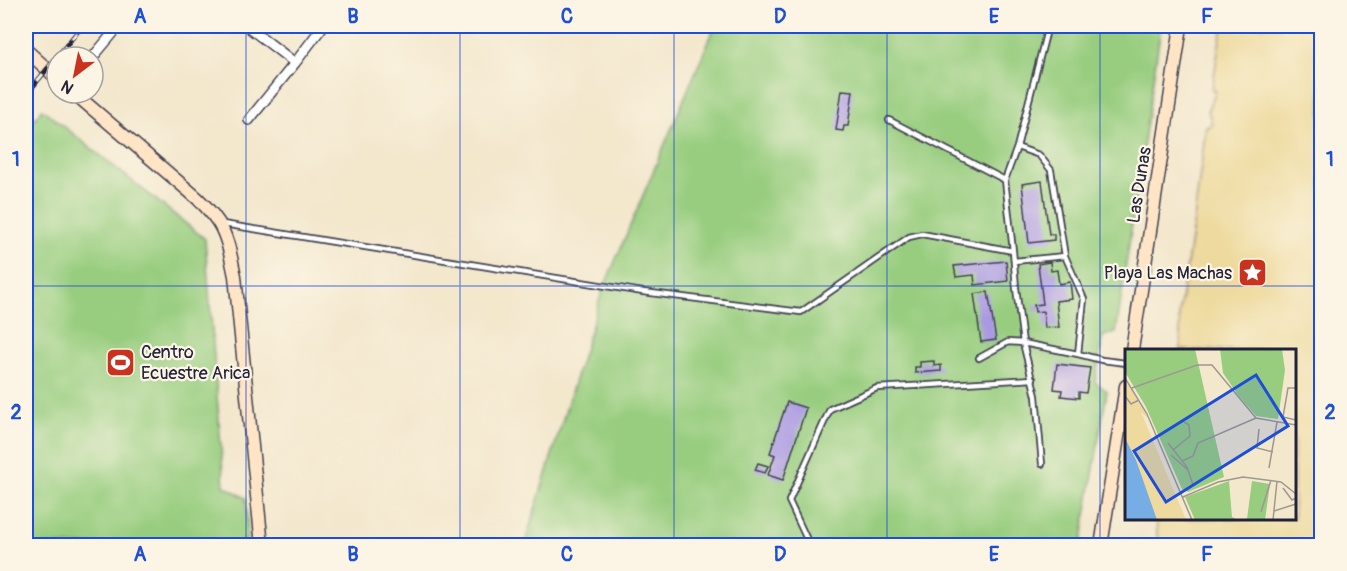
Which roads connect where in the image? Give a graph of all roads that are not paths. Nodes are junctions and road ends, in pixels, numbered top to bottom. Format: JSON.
{"nodes":[{"id":1,"x":119,"y":26,"type":"edge"},
{"id":2,"x":247,"y":26,"type":"edge"},
{"id":3,"x":323,"y":26,"type":"edge"},
{"id":4,"x":1048,"y":26,"type":"edge"},
{"id":5,"x":1181,"y":26,"type":"edge"},
{"id":6,"x":103,"y":45,"type":"edge"},
{"id":7,"x":26,"y":50,"type":"edge"},
{"id":8,"x":295,"y":63,"type":"junction"},
{"id":9,"x":45,"y":67,"type":"edge"},
{"id":10,"x":89,"y":105,"type":"edge"},
{"id":11,"x":249,"y":120,"type":"dead end"},
{"id":12,"x":889,"y":120,"type":"dead end"},
{"id":13,"x":1017,"y":147,"type":"junction"},
{"id":14,"x":1005,"y":180,"type":"junction"},
{"id":15,"x":219,"y":224,"type":"junction"},
{"id":16,"x":1013,"y":251,"type":"junction"},
{"id":17,"x":1065,"y":256,"type":"junction"},
{"id":18,"x":1014,"y":261,"type":"junction"},
{"id":19,"x":1023,"y":343,"type":"junction"},
{"id":20,"x":1132,"y":349,"type":"edge"},
{"id":21,"x":1078,"y":354,"type":"junction"},
{"id":22,"x":979,"y":358,"type":"dead end"},
{"id":23,"x":1125,"y":363,"type":"edge"},
{"id":24,"x":1033,"y":379,"type":"junction"},
{"id":25,"x":1125,"y":392,"type":"edge"},
{"id":26,"x":1042,"y":464,"type":"dead end"},
{"id":27,"x":262,"y":546,"type":"edge"},
{"id":28,"x":810,"y":546,"type":"edge"},
{"id":29,"x":1101,"y":546,"type":"edge"}],
"edges":[{"from":1,"to":6,"type":"street"},
{"from":2,"to":8,"type":"street"},
{"from":3,"to":8,"type":"street"},
{"from":4,"to":13,"type":"lane"},
{"from":5,"to":20,"type":"main road","name":"Las Dunas"},
{"from":7,"to":9,"type":"main road"},
{"from":8,"to":11,"type":"street"},
{"from":10,"to":15,"type":"main road"},
{"from":12,"to":14,"type":"lane"},
{"from":13,"to":14,"type":"lane"},
{"from":13,"to":17,"type":"lane"},
{"from":14,"to":16,"type":"lane"},
{"from":15,"to":16,"type":"lane"},
{"from":15,"to":27,"type":"main road"},
{"from":16,"to":18,"type":"lane"},
{"from":17,"to":18,"type":"lane"},
{"from":17,"to":21,"type":"lane"},
{"from":18,"to":19,"type":"lane"},
{"from":19,"to":21,"type":"lane"},
{"from":19,"to":22,"type":"lane"},
{"from":19,"to":24,"type":"lane"},
{"from":21,"to":23,"type":"lane"},
{"from":24,"to":26,"type":"lane"},
{"from":24,"to":28,"type":"lane"},
{"from":25,"to":29,"type":"main road"}]}
